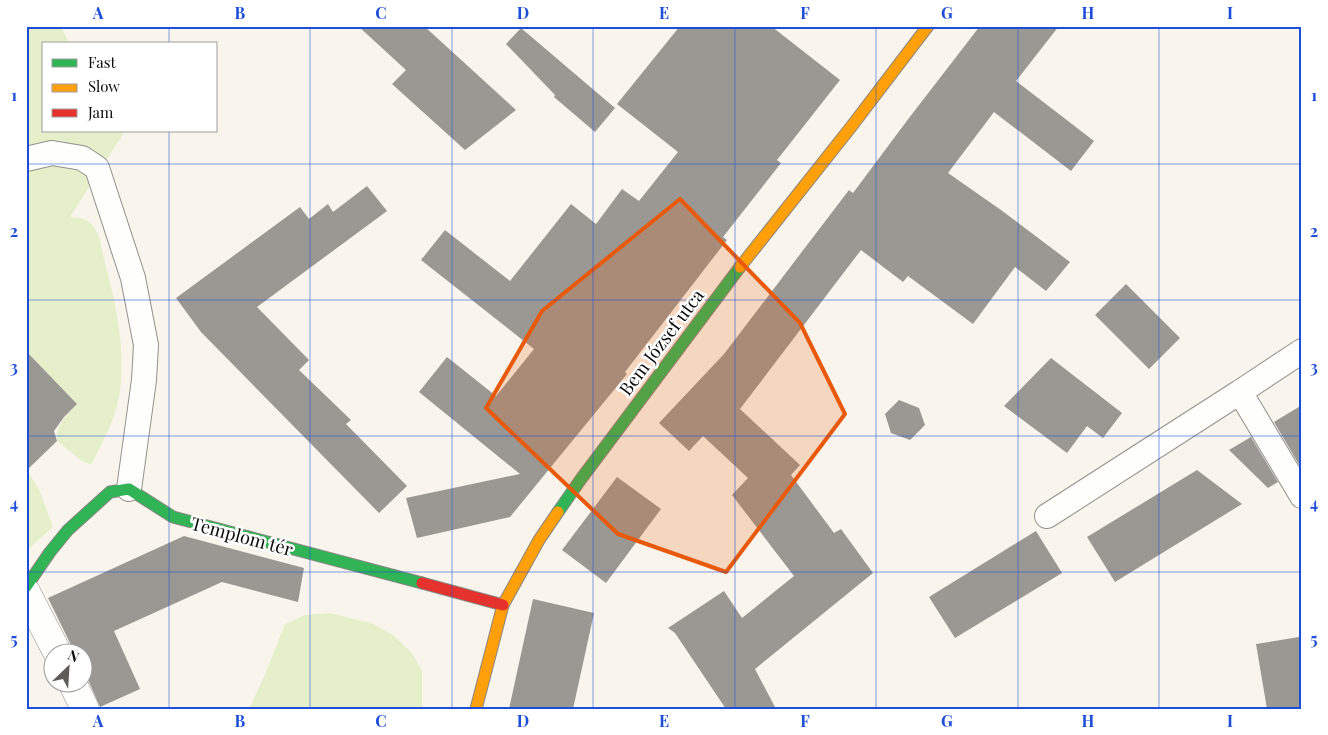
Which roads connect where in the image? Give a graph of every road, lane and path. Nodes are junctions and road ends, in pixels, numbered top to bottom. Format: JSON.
{"nodes":[{"id":1,"x":928,"y":26,"type":"edge"},
{"id":2,"x":26,"y":159,"type":"edge"},
{"id":3,"x":1302,"y":351,"type":"edge"},
{"id":4,"x":1240,"y":392,"type":"junction"},
{"id":5,"x":129,"y":489,"type":"junction"},
{"id":6,"x":1302,"y":496,"type":"edge"},
{"id":7,"x":1047,"y":516,"type":"dead end"},
{"id":8,"x":26,"y":587,"type":"edge"},
{"id":9,"x":26,"y":592,"type":"edge"},
{"id":10,"x":503,"y":605,"type":"junction"},
{"id":11,"x":52,"y":642,"type":"edge"},
{"id":12,"x":77,"y":692,"type":"edge"},
{"id":13,"x":85,"y":709,"type":"edge"},
{"id":14,"x":476,"y":709,"type":"edge"}],
"edges":[{"from":1,"to":10,"type":"street","name":"Bem József utca"},
{"from":2,"to":5,"type":"lane"},
{"from":3,"to":4,"type":"lane"},
{"from":4,"to":6,"type":"lane"},
{"from":4,"to":7,"type":"lane"},
{"from":5,"to":8,"type":"street"},
{"from":5,"to":10,"type":"street","name":"Templom tér"},
{"from":9,"to":11,"type":"street"},
{"from":10,"to":14,"type":"street","name":"Bem József utca"},
{"from":12,"to":13,"type":"street"}]}
